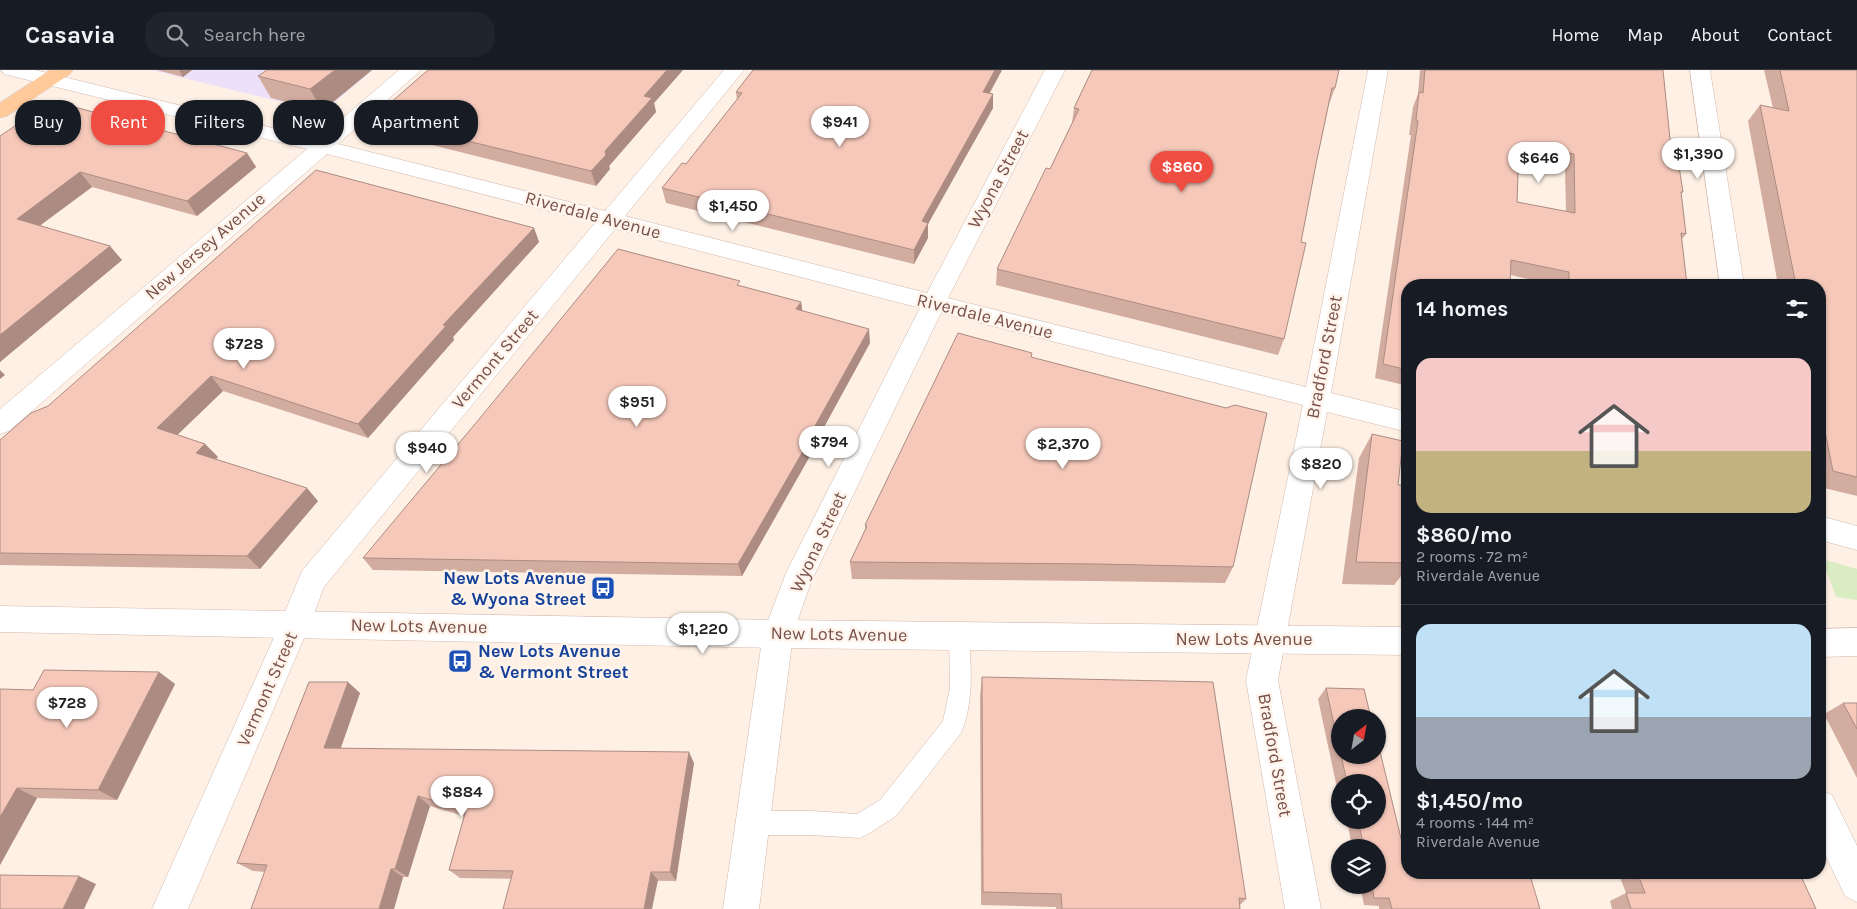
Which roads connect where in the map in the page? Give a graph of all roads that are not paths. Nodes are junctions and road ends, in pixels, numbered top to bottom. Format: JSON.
{"nodes":[{"id":1,"x":10,"y":70,"type":"edge"},
{"id":2,"x":411,"y":70,"type":"edge"},
{"id":3,"x":734,"y":70,"type":"edge"},
{"id":4,"x":1055,"y":70,"type":"edge"},
{"id":5,"x":1378,"y":70,"type":"edge"},
{"id":6,"x":1700,"y":70,"type":"edge"},
{"id":7,"x":56,"y":75,"type":"edge"},
{"id":8,"x":0,"y":112,"type":"edge"},
{"id":9,"x":322,"y":146,"type":"junction"},
{"id":10,"x":610,"y":220,"type":"junction"},
{"id":11,"x":1731,"y":279,"type":"edge"},
{"id":12,"x":934,"y":304,"type":"junction"},
{"id":13,"x":1317,"y":399,"type":"junction"},
{"id":14,"x":1401,"y":420,"type":"edge"},
{"id":15,"x":0,"y":424,"type":"edge"},
{"id":16,"x":1826,"y":530,"type":"edge"},
{"id":17,"x":1857,"y":538,"type":"edge"},
{"id":18,"x":0,"y":619,"type":"edge"},
{"id":19,"x":296,"y":624,"type":"junction"},
{"id":20,"x":778,"y":634,"type":"junction"},
{"id":21,"x":959,"y":636,"type":"junction"},
{"id":22,"x":1271,"y":639,"type":"junction"},
{"id":23,"x":1401,"y":641,"type":"edge"},
{"id":24,"x":1857,"y":642,"type":"edge"},
{"id":25,"x":1826,"y":643,"type":"edge"},
{"id":26,"x":1826,"y":819,"type":"edge"},
{"id":27,"x":753,"y":823,"type":"junction"},
{"id":28,"x":1857,"y":884,"type":"edge"},
{"id":29,"x":170,"y":909,"type":"edge"},
{"id":30,"x":741,"y":909,"type":"edge"},
{"id":31,"x":1303,"y":909,"type":"edge"}],
"edges":[{"from":1,"to":7,"type":"street","name":"Riverdale Avenue"},
{"from":2,"to":9,"type":"street","name":"New Jersey Avenue"},
{"from":3,"to":10,"type":"street","name":"Vermont Street"},
{"from":4,"to":12,"type":"street","name":"Wyona Street"},
{"from":5,"to":13,"type":"street","name":"Bradford Street"},
{"from":6,"to":11,"type":"street"},
{"from":7,"to":8,"type":"main road"},
{"from":7,"to":9,"type":"street","name":"Riverdale Avenue"},
{"from":9,"to":10,"type":"street","name":"Riverdale Avenue"},
{"from":9,"to":15,"type":"street","name":"New Jersey Avenue"},
{"from":10,"to":12,"type":"street","name":"Riverdale Avenue"},
{"from":10,"to":19,"type":"street","name":"Vermont Street"},
{"from":12,"to":13,"type":"street","name":"Riverdale Avenue"},
{"from":12,"to":20,"type":"street","name":"Wyona Street"},
{"from":13,"to":14,"type":"street","name":"Riverdale Avenue"},
{"from":13,"to":22,"type":"street","name":"Bradford Street"},
{"from":16,"to":17,"type":"street"},
{"from":18,"to":19,"type":"street","name":"New Lots Avenue"},
{"from":19,"to":20,"type":"street","name":"New Lots Avenue"},
{"from":19,"to":29,"type":"street","name":"Vermont Street"},
{"from":20,"to":21,"type":"street","name":"New Lots Avenue"},
{"from":20,"to":27,"type":"street","name":"Wyona Street"},
{"from":21,"to":22,"type":"street","name":"New Lots Avenue"},
{"from":21,"to":27,"type":"lane"},
{"from":22,"to":23,"type":"street","name":"New Lots Avenue"},
{"from":22,"to":31,"type":"street","name":"Bradford Street"},
{"from":24,"to":25,"type":"street"},
{"from":26,"to":28,"type":"street"},
{"from":27,"to":30,"type":"street","name":"Wyona Street"}]}
